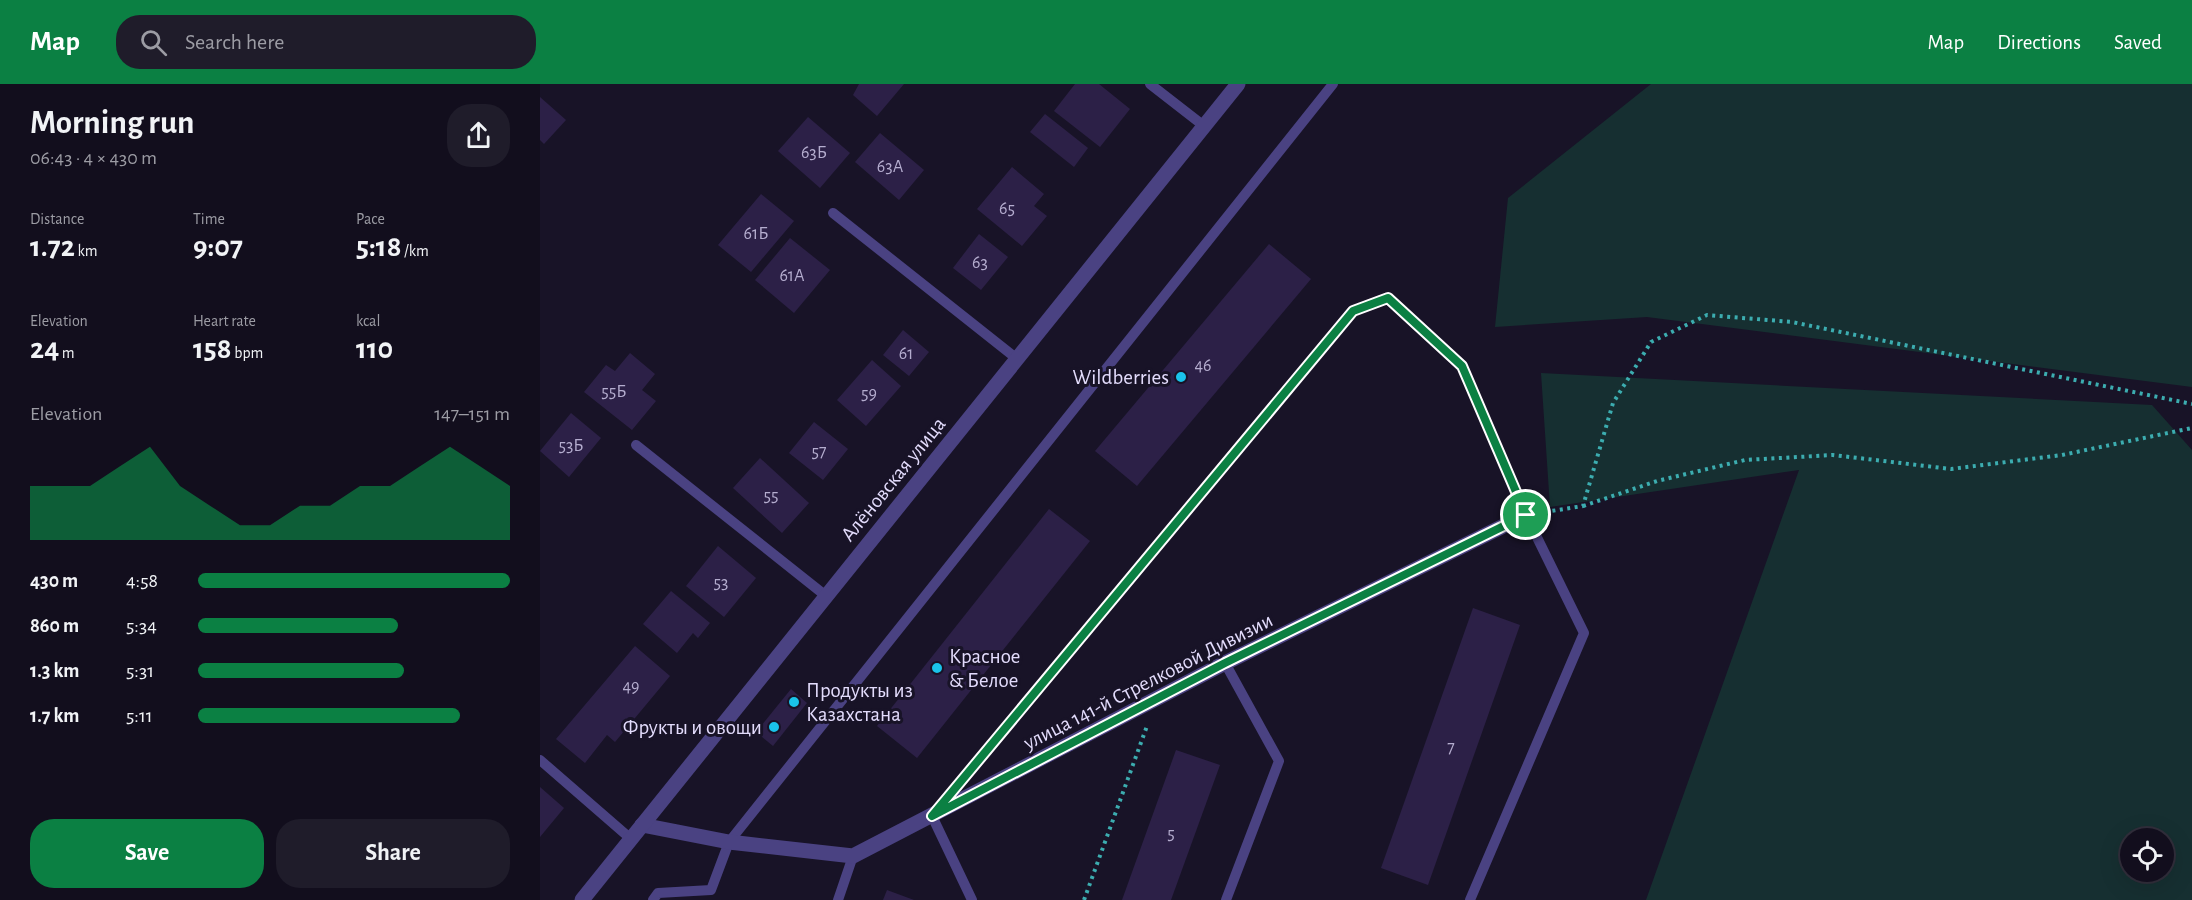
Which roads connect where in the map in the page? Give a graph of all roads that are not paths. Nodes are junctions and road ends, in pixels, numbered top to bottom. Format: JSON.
{"nodes":[{"id":1,"x":1150,"y":84,"type":"edge"},
{"id":2,"x":1238,"y":84,"type":"edge"},
{"id":3,"x":1333,"y":84,"type":"edge"},
{"id":4,"x":1204,"y":126,"type":"junction"},
{"id":5,"x":833,"y":213,"type":"dead end"},
{"id":6,"x":1016,"y":358,"type":"junction"},
{"id":7,"x":636,"y":446,"type":"dead end"},
{"id":8,"x":1526,"y":515,"type":"junction"},
{"id":9,"x":826,"y":596,"type":"junction"},
{"id":10,"x":1225,"y":663,"type":"junction"},
{"id":11,"x":540,"y":760,"type":"edge"},
{"id":12,"x":932,"y":816,"type":"junction"},
{"id":13,"x":642,"y":825,"type":"junction"},
{"id":14,"x":631,"y":839,"type":"junction"},
{"id":15,"x":729,"y":842,"type":"junction"},
{"id":16,"x":853,"y":856,"type":"junction"},
{"id":17,"x":582,"y":900,"type":"edge"},
{"id":18,"x":653,"y":900,"type":"edge"},
{"id":19,"x":838,"y":900,"type":"edge"},
{"id":20,"x":972,"y":900,"type":"edge"},
{"id":21,"x":1226,"y":900,"type":"edge"},
{"id":22,"x":1470,"y":900,"type":"edge"}],
"edges":[{"from":1,"to":4,"type":"lane"},
{"from":2,"to":4,"type":"street","name":"Алёновская улица"},
{"from":3,"to":15,"type":"lane"},
{"from":4,"to":6,"type":"street","name":"Алёновская улица"},
{"from":5,"to":6,"type":"lane"},
{"from":6,"to":9,"type":"street","name":"Алёновская улица"},
{"from":7,"to":9,"type":"lane"},
{"from":8,"to":10,"type":"street","name":"улица 141-й Стрелковой Дивизии"},
{"from":8,"to":12,"type":"lane"},
{"from":8,"to":22,"type":"lane"},
{"from":9,"to":13,"type":"street","name":"Алёновская улица"},
{"from":10,"to":12,"type":"street","name":"улица 141-й Стрелковой Дивизии"},
{"from":10,"to":21,"type":"lane"},
{"from":11,"to":14,"type":"lane"},
{"from":12,"to":16,"type":"street","name":"улица 141-й Стрелковой Дивизии"},
{"from":12,"to":20,"type":"lane"},
{"from":13,"to":14,"type":"street","name":"Алёновская улица"},
{"from":13,"to":15,"type":"street"},
{"from":14,"to":17,"type":"street","name":"Алёновская улица"},
{"from":15,"to":16,"type":"street"},
{"from":15,"to":18,"type":"lane"},
{"from":16,"to":19,"type":"lane"}]}
